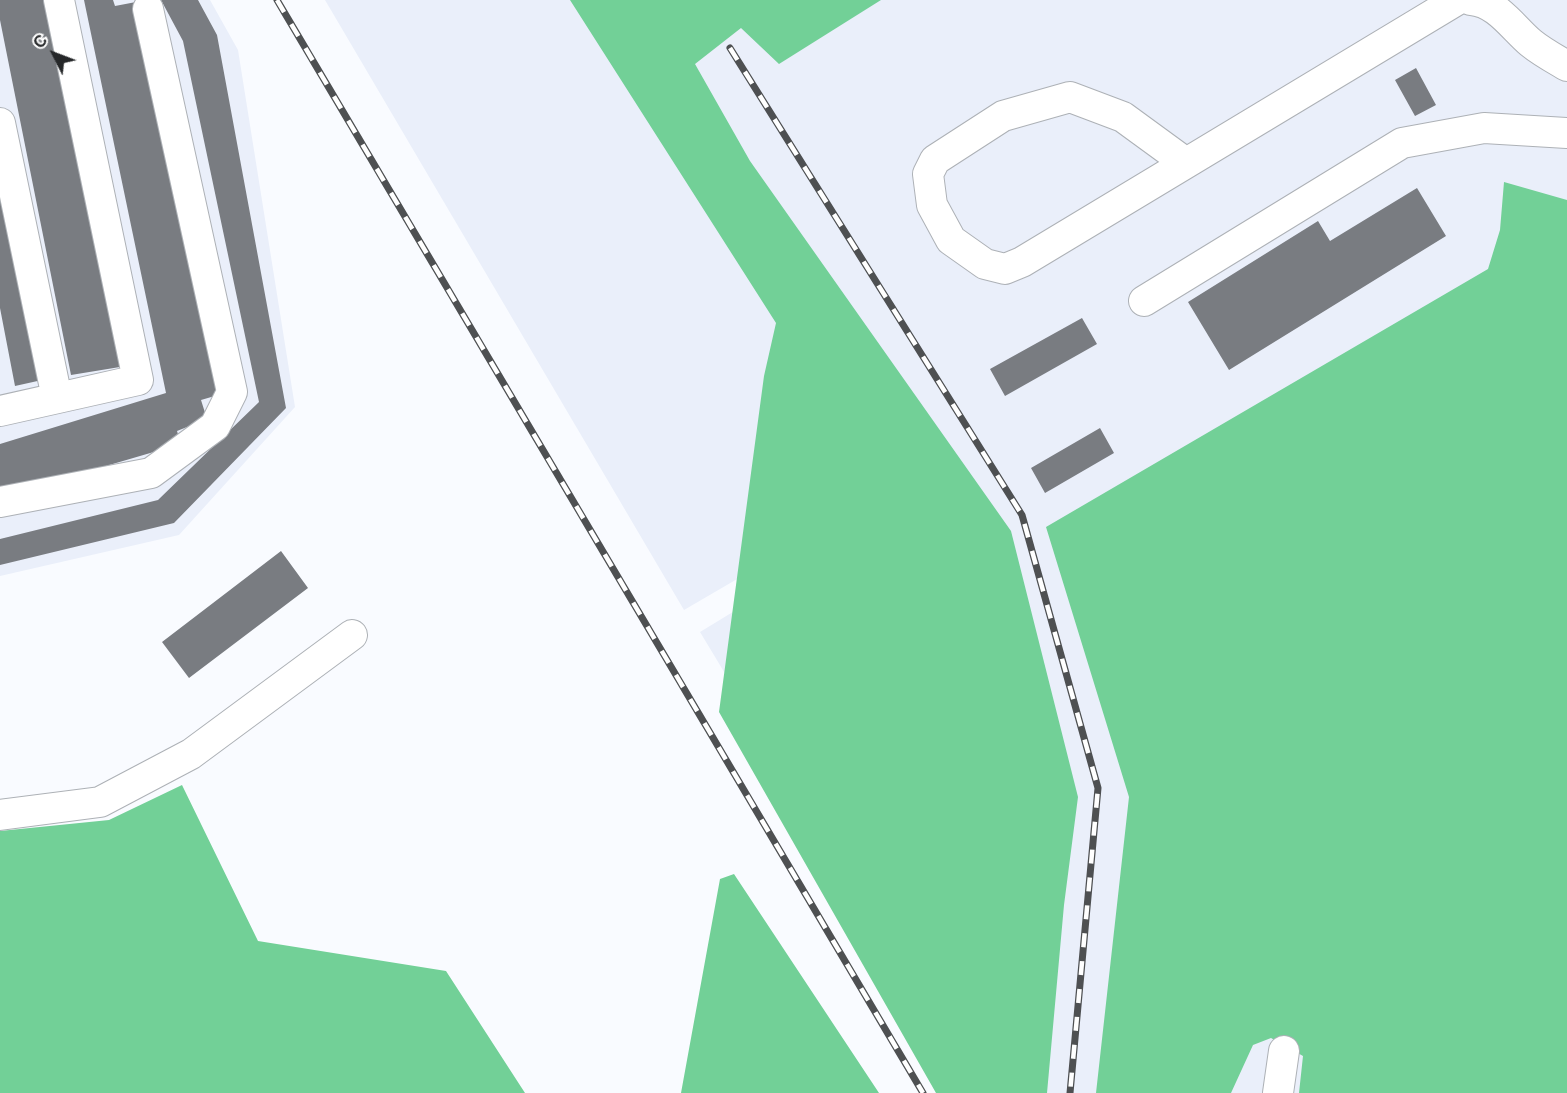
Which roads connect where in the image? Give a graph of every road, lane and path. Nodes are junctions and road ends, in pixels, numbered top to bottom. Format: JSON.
{"nodes":[{"id":1,"x":59,"y":0,"type":"edge"},
{"id":2,"x":1457,"y":0,"type":"edge"},
{"id":3,"x":1471,"y":0,"type":"edge"},
{"id":4,"x":148,"y":9,"type":"dead end"},
{"id":5,"x":1567,"y":66,"type":"edge"},
{"id":6,"x":0,"y":123,"type":"edge"},
{"id":7,"x":1567,"y":133,"type":"edge"},
{"id":8,"x":1186,"y":163,"type":"junction"},
{"id":9,"x":1144,"y":301,"type":"dead end"},
{"id":10,"x":57,"y":398,"type":"junction"},
{"id":11,"x":0,"y":411,"type":"edge"},
{"id":12,"x":0,"y":502,"type":"edge"},
{"id":13,"x":352,"y":635,"type":"dead end"},
{"id":14,"x":0,"y":815,"type":"edge"},
{"id":15,"x":1284,"y":1052,"type":"dead end"},
{"id":16,"x":1278,"y":1093,"type":"edge"}],
"edges":[{"from":1,"to":10,"type":"lane"},
{"from":2,"to":8,"type":"lane"},
{"from":3,"to":5,"type":"lane"},
{"from":4,"to":12,"type":"lane"},
{"from":6,"to":10,"type":"lane"},
{"from":7,"to":9,"type":"lane"},
{"from":8,"to":8,"type":"lane"},
{"from":10,"to":11,"type":"lane"},
{"from":13,"to":14,"type":"lane"},
{"from":15,"to":16,"type":"lane"}]}
